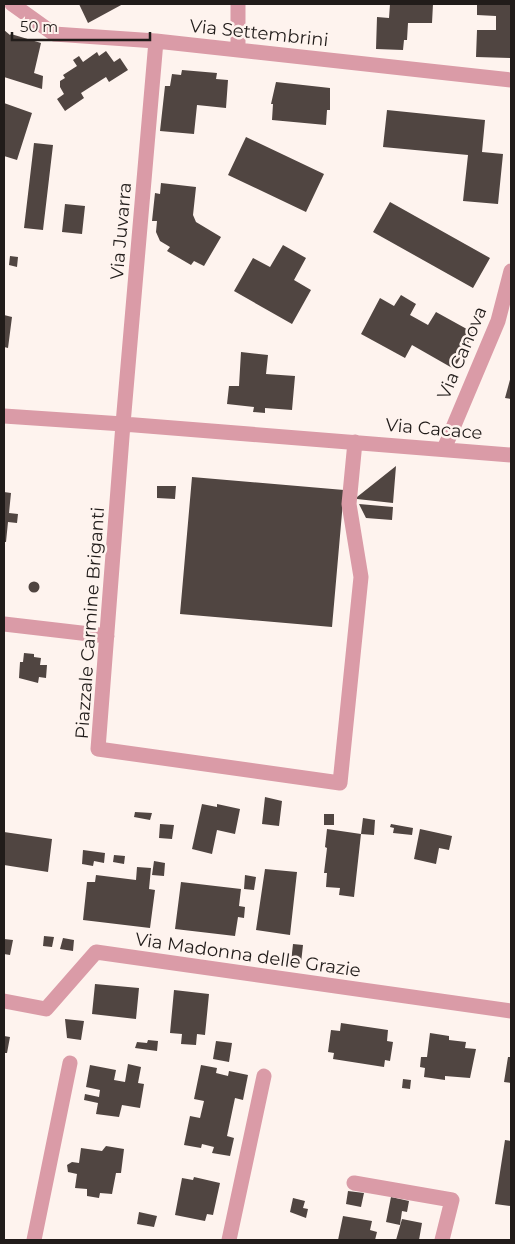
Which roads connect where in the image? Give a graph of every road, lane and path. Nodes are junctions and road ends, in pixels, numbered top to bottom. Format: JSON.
{"nodes":[{"id":1,"x":12,"y":4,"type":"edge"},
{"id":2,"x":238,"y":4,"type":"edge"},
{"id":3,"x":156,"y":41,"type":"junction"},
{"id":4,"x":238,"y":50,"type":"junction"},
{"id":5,"x":511,"y":80,"type":"edge"},
{"id":6,"x":511,"y":271,"type":"edge"},
{"id":7,"x":4,"y":416,"type":"edge"},
{"id":8,"x":123,"y":424,"type":"junction"},
{"id":9,"x":355,"y":442,"type":"junction"},
{"id":10,"x":444,"y":449,"type":"junction"},
{"id":11,"x":511,"y":455,"type":"edge"},
{"id":12,"x":4,"y":624,"type":"edge"},
{"id":13,"x":107,"y":636,"type":"junction"},
{"id":14,"x":4,"y":1001,"type":"edge"},
{"id":15,"x":511,"y":1012,"type":"edge"},
{"id":16,"x":70,"y":1064,"type":"dead end"},
{"id":17,"x":264,"y":1076,"type":"dead end"},
{"id":18,"x":354,"y":1183,"type":"dead end"},
{"id":19,"x":34,"y":1240,"type":"edge"},
{"id":20,"x":229,"y":1240,"type":"edge"},
{"id":21,"x":442,"y":1240,"type":"edge"}],
"edges":[{"from":1,"to":3,"type":"street","name":"Via Settembrini"},
{"from":2,"to":4,"type":"street"},
{"from":3,"to":4,"type":"street","name":"Via Settembrini"},
{"from":3,"to":8,"type":"street","name":"Via Juvarra"},
{"from":4,"to":5,"type":"street","name":"Via Settembrini"},
{"from":6,"to":10,"type":"street","name":"Via Canova"},
{"from":7,"to":8,"type":"street"},
{"from":8,"to":9,"type":"street","name":"Via Cacace"},
{"from":8,"to":13,"type":"street","name":"Piazzale Carmine Briganti"},
{"from":9,"to":10,"type":"street","name":"Via Cacace"},
{"from":9,"to":13,"type":"street","name":"Piazzale Carmine Briganti"},
{"from":10,"to":11,"type":"street","name":"Via Cacace"},
{"from":12,"to":13,"type":"street"},
{"from":14,"to":15,"type":"street","name":"Via Madonna delle Grazie"},
{"from":16,"to":19,"type":"street"},
{"from":17,"to":20,"type":"street"},
{"from":18,"to":21,"type":"street"}]}
